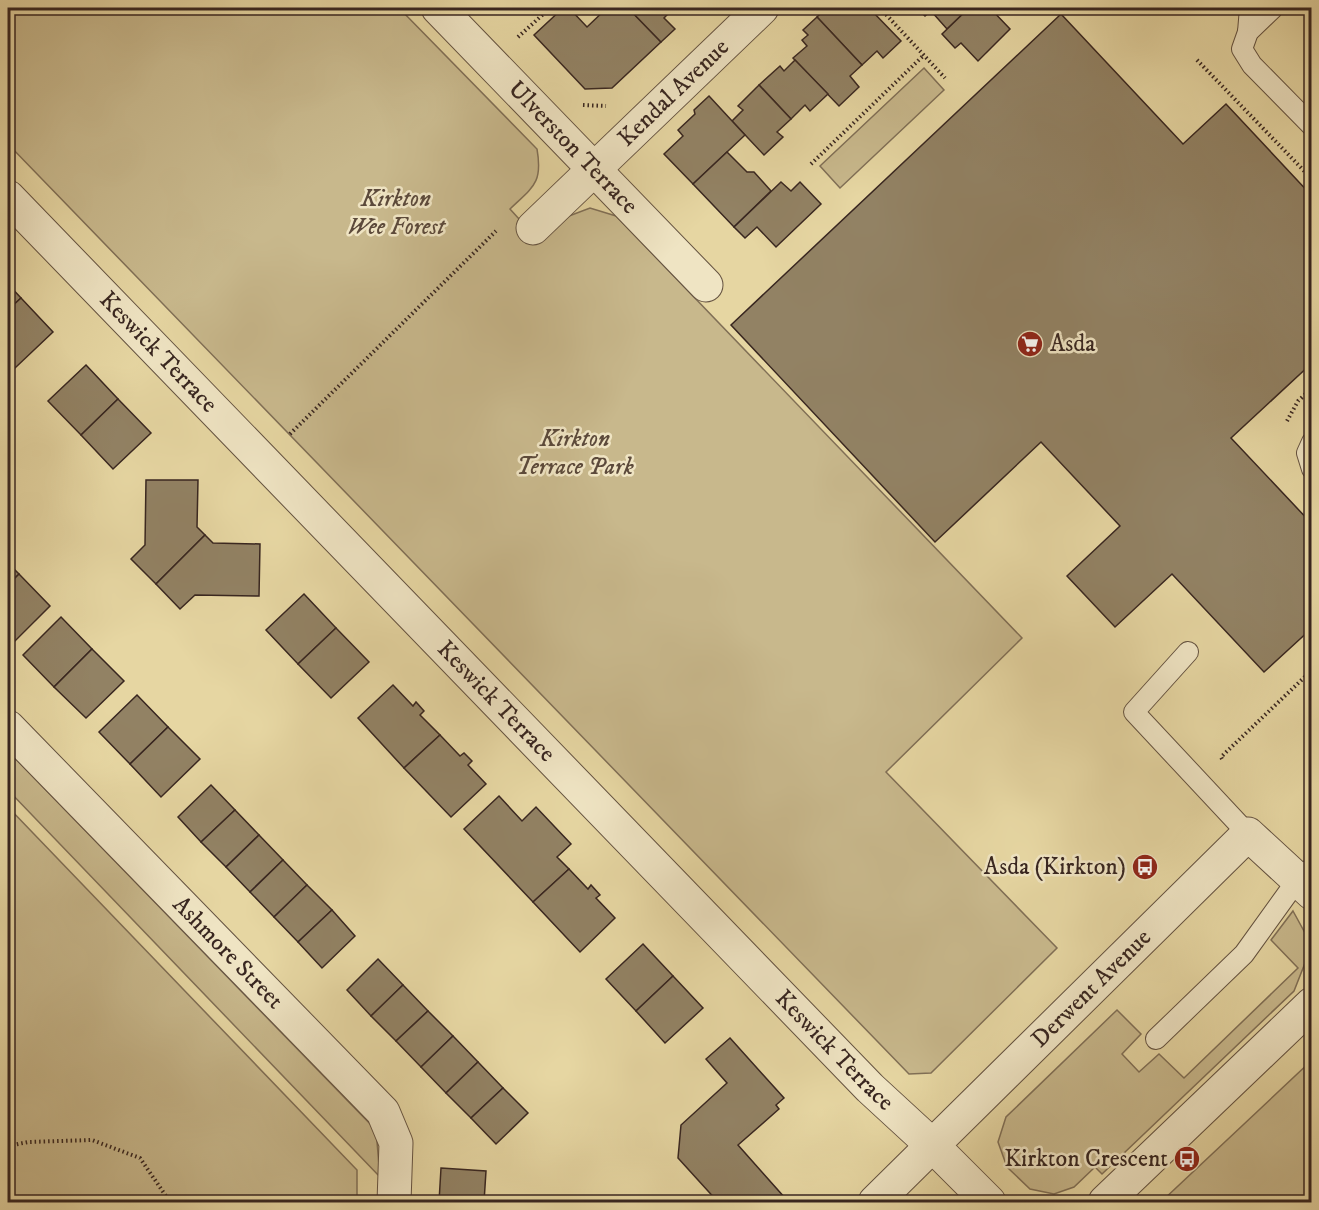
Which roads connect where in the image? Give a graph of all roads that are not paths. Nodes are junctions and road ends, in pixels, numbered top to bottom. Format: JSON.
{"nodes":[{"id":1,"x":438,"y":8,"type":"edge"},
{"id":2,"x":762,"y":8,"type":"edge"},
{"id":3,"x":1250,"y":8,"type":"edge"},
{"id":4,"x":1273,"y":8,"type":"edge"},
{"id":5,"x":1248,"y":32,"type":"junction"},
{"id":6,"x":1311,"y":126,"type":"edge"},
{"id":7,"x":595,"y":168,"type":"junction"},
{"id":8,"x":8,"y":197,"type":"edge"},
{"id":9,"x":533,"y":228,"type":"road end"},
{"id":10,"x":706,"y":285,"type":"dead end"},
{"id":11,"x":1311,"y":442,"type":"edge"},
{"id":12,"x":1311,"y":469,"type":"edge"},
{"id":13,"x":1188,"y":652,"type":"dead end"},
{"id":14,"x":8,"y":727,"type":"edge"},
{"id":15,"x":1248,"y":834,"type":"junction"},
{"id":16,"x":1307,"y":880,"type":"edge"},
{"id":17,"x":1311,"y":1004,"type":"edge"},
{"id":18,"x":1155,"y":1039,"type":"dead end"},
{"id":19,"x":933,"y":1146,"type":"junction"},
{"id":20,"x":393,"y":1203,"type":"edge"},
{"id":21,"x":875,"y":1203,"type":"edge"},
{"id":22,"x":989,"y":1203,"type":"edge"},
{"id":23,"x":1105,"y":1203,"type":"edge"}],
"edges":[{"from":1,"to":7,"type":"street","name":"Ulverston Terrace"},
{"from":2,"to":7,"type":"street","name":"Kendal Avenue"},
{"from":3,"to":5,"type":"lane"},
{"from":4,"to":5,"type":"lane"},
{"from":5,"to":6,"type":"lane"},
{"from":7,"to":9,"type":"street","name":"Kendal Avenue"},
{"from":7,"to":10,"type":"street","name":"Ulverston Terrace"},
{"from":8,"to":19,"type":"street","name":"Keswick Terrace"},
{"from":11,"to":12,"type":"lane"},
{"from":13,"to":15,"type":"lane"},
{"from":14,"to":20,"type":"street","name":"Ashmore Street"},
{"from":15,"to":16,"type":"street"},
{"from":15,"to":19,"type":"street","name":"Derwent Avenue"},
{"from":16,"to":18,"type":"lane"},
{"from":17,"to":23,"type":"street"},
{"from":19,"to":21,"type":"street","name":"Derwent Avenue"},
{"from":19,"to":22,"type":"street","name":"Keswick Terrace"}]}
